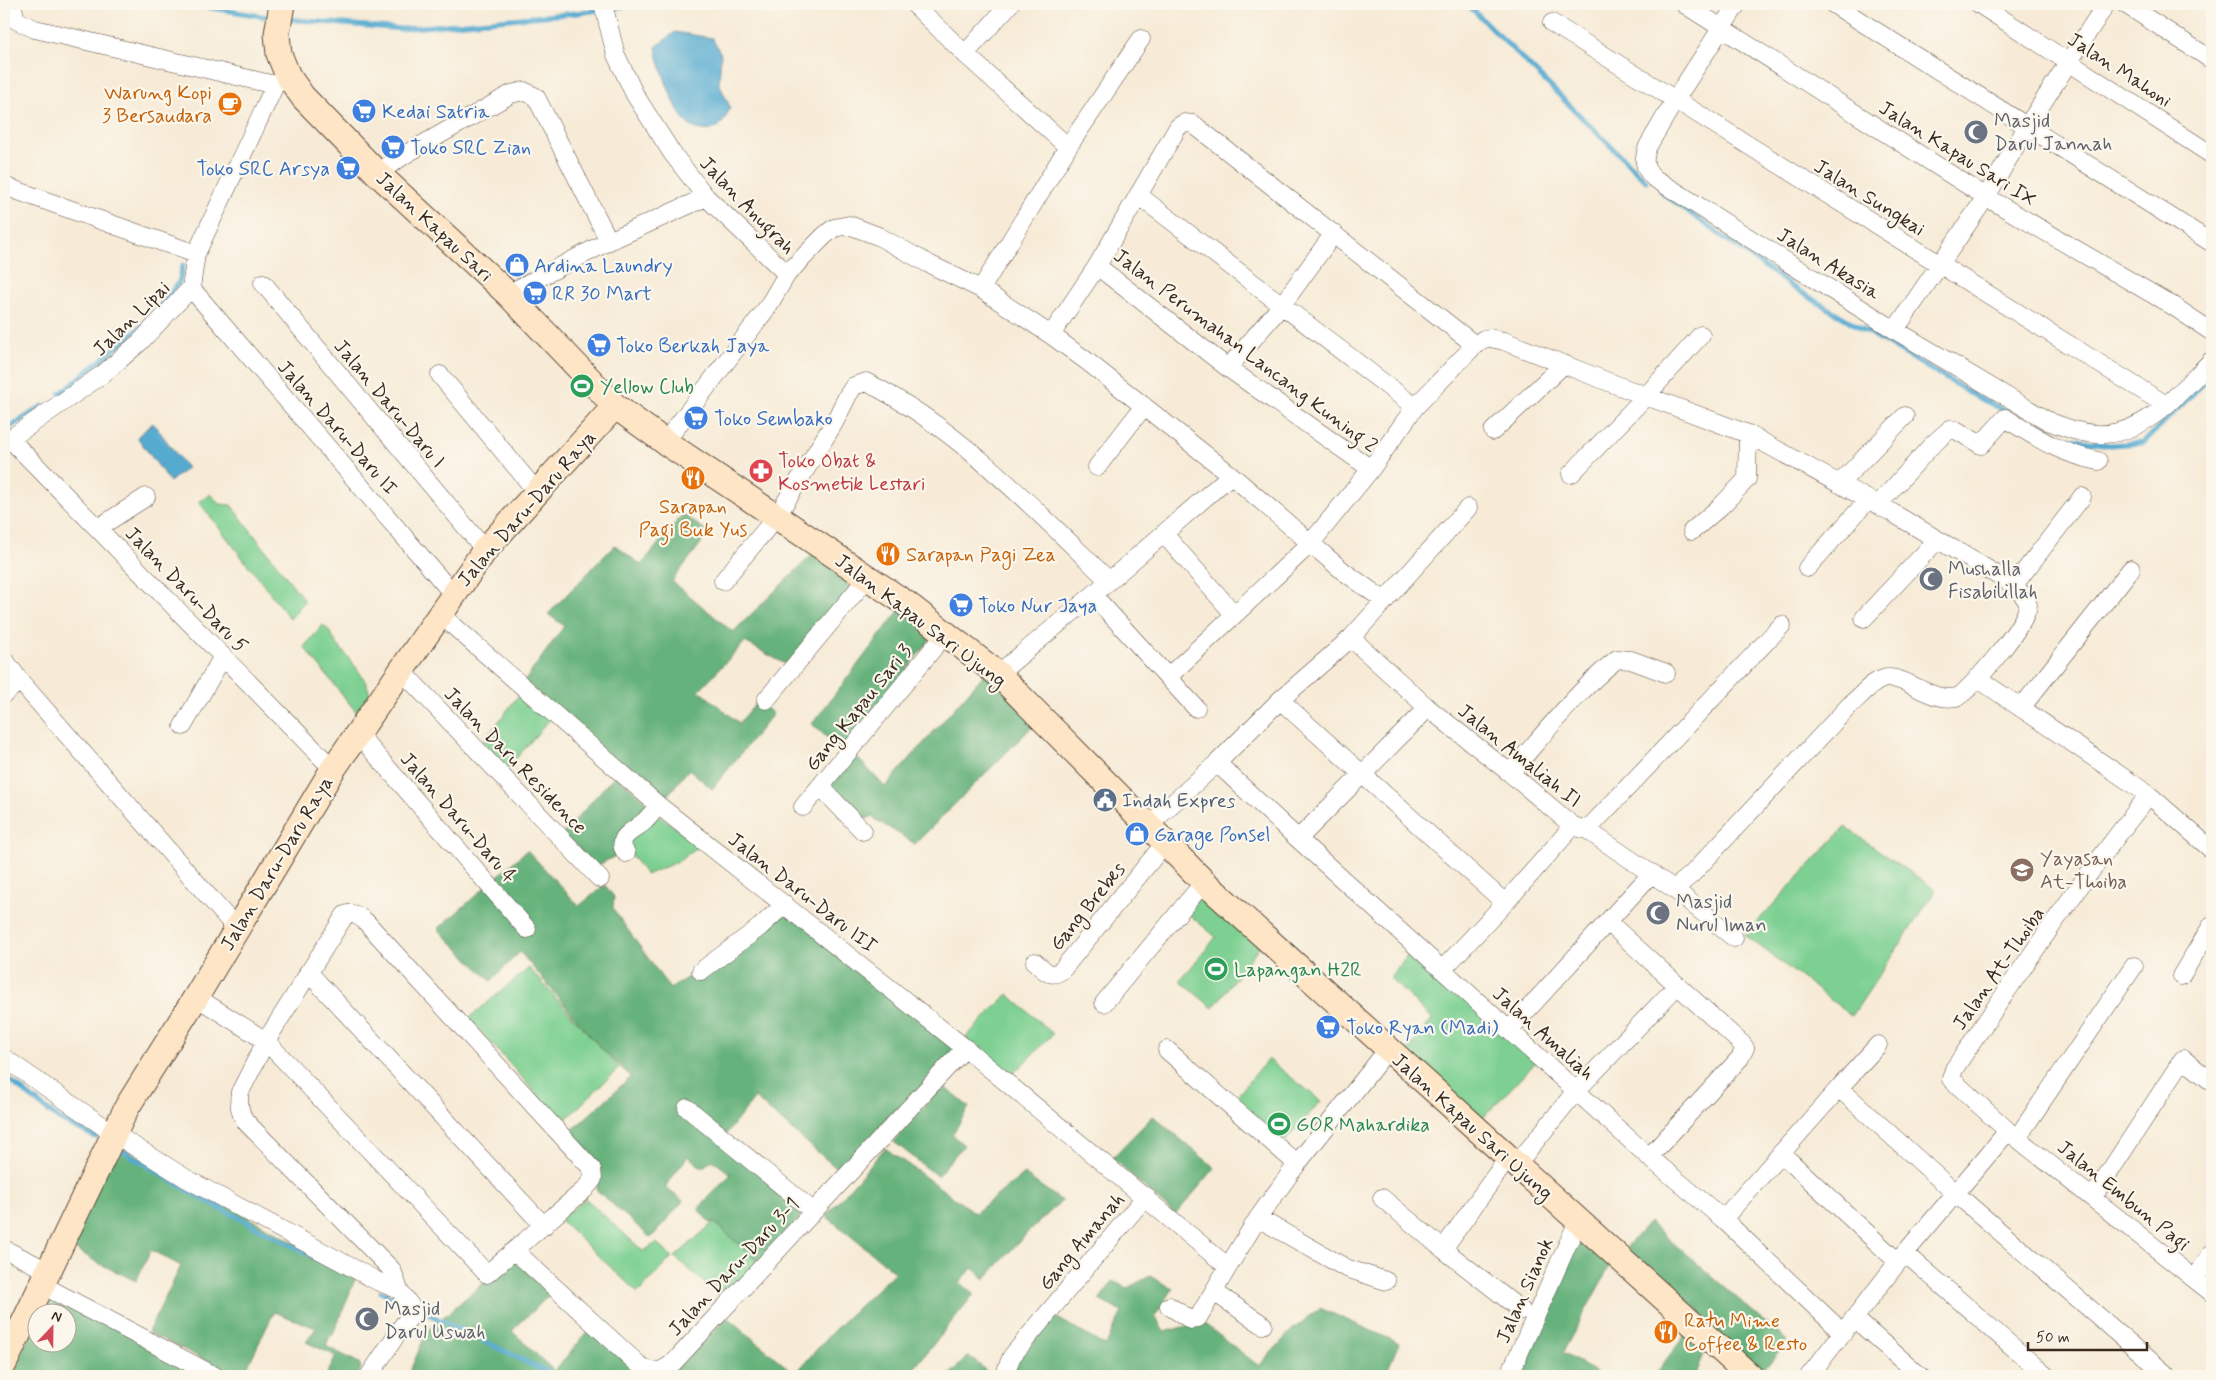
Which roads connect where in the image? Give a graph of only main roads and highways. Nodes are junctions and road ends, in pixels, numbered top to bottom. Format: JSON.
{"nodes":[{"id":1,"x":282,"y":4,"type":"edge"},
{"id":2,"x":615,"y":406,"type":"junction"},
{"id":3,"x":4,"y":1364,"type":"edge"},
{"id":4,"x":1750,"y":1376,"type":"edge"}],
"edges":[{"from":1,"to":2,"type":"main road","name":"Jalan Kapau Sari"},
{"from":2,"to":3,"type":"main road","name":"Jalan Daru-Daru Raya"},
{"from":2,"to":4,"type":"main road","name":"Jalan Kapau Sari Ujung"}]}
